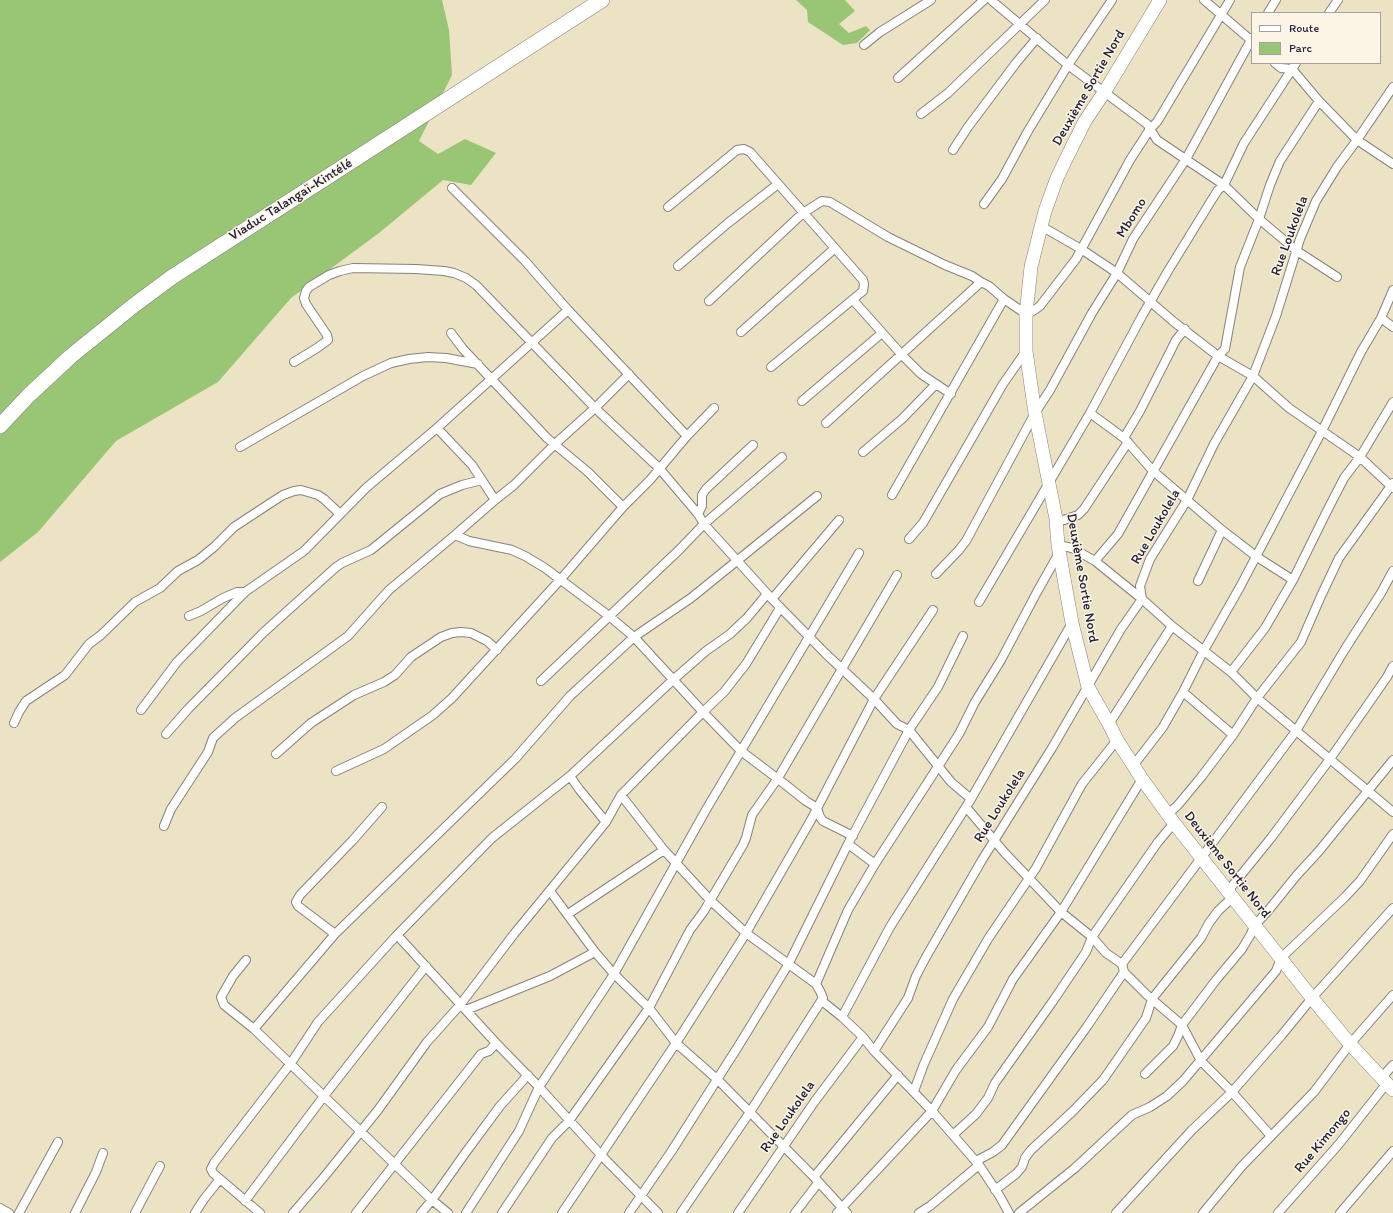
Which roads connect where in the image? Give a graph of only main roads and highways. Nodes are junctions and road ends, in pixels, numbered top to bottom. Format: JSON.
{"nodes":[{"id":1,"x":586,"y":0,"type":"edge"},
{"id":2,"x":602,"y":0,"type":"edge"},
{"id":3,"x":1160,"y":0,"type":"edge"},
{"id":4,"x":0,"y":414,"type":"edge"},
{"id":5,"x":0,"y":426,"type":"edge"},
{"id":6,"x":1387,"y":1084,"type":"edge"}],
"edges":[{"from":1,"to":4,"type":"highway","name":"Viaduc Talangaï-Kintélé"},
{"from":2,"to":5,"type":"highway","name":"Viaduc Talangaï-Kintélé"},
{"from":3,"to":6,"type":"main road","name":"Deuxième Sortie Nord"}]}
